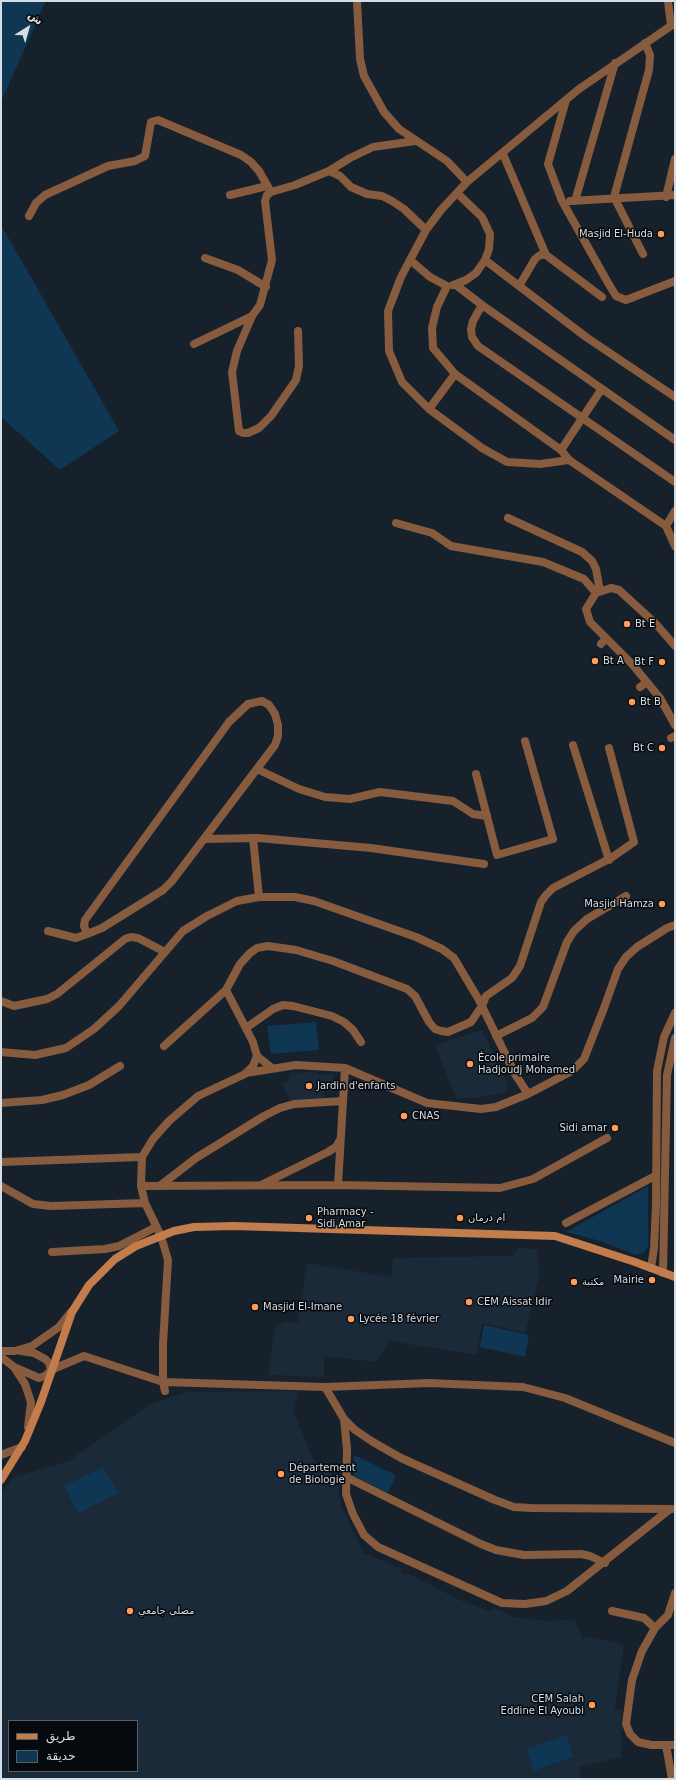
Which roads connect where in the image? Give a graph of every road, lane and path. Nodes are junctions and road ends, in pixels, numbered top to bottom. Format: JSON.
{"nodes":[{"id":1,"x":357,"y":1,"type":"edge"},
{"id":2,"x":668,"y":1,"type":"edge"},
{"id":3,"x":673,"y":24,"type":"edge"},
{"id":4,"x":646,"y":43,"type":"junction"},
{"id":5,"x":615,"y":63,"type":"junction"},
{"id":6,"x":566,"y":100,"type":"junction"},
{"id":7,"x":415,"y":141,"type":"junction"},
{"id":8,"x":503,"y":154,"type":"junction"},
{"id":9,"x":675,"y":159,"type":"edge"},
{"id":10,"x":329,"y":171,"type":"junction"},
{"id":11,"x":467,"y":182,"type":"junction"},
{"id":12,"x":269,"y":188,"type":"junction"},
{"id":13,"x":457,"y":193,"type":"junction"},
{"id":14,"x":230,"y":195,"type":"dead end"},
{"id":15,"x":675,"y":195,"type":"edge"},
{"id":16,"x":666,"y":196,"type":"junction"},
{"id":17,"x":614,"y":197,"type":"junction"},
{"id":18,"x":562,"y":201,"type":"junction"},
{"id":19,"x":574,"y":201,"type":"junction"},
{"id":20,"x":29,"y":216,"type":"dead end"},
{"id":21,"x":426,"y":230,"type":"junction"},
{"id":22,"x":643,"y":254,"type":"dead end"},
{"id":23,"x":546,"y":255,"type":"junction"},
{"id":24,"x":205,"y":258,"type":"dead end"},
{"id":25,"x":410,"y":260,"type":"junction"},
{"id":26,"x":485,"y":260,"type":"junction"},
{"id":27,"x":675,"y":281,"type":"edge"},
{"id":28,"x":456,"y":285,"type":"junction"},
{"id":29,"x":447,"y":286,"type":"junction"},
{"id":30,"x":519,"y":286,"type":"junction"},
{"id":31,"x":266,"y":287,"type":"junction"},
{"id":32,"x":602,"y":297,"type":"dead end"},
{"id":33,"x":482,"y":305,"type":"junction"},
{"id":34,"x":252,"y":316,"type":"junction"},
{"id":35,"x":298,"y":331,"type":"dead end"},
{"id":36,"x":194,"y":344,"type":"dead end"},
{"id":37,"x":455,"y":374,"type":"junction"},
{"id":38,"x":602,"y":390,"type":"junction"},
{"id":39,"x":675,"y":397,"type":"edge"},
{"id":40,"x":429,"y":409,"type":"junction"},
{"id":41,"x":581,"y":418,"type":"junction"},
{"id":42,"x":675,"y":440,"type":"edge"},
{"id":43,"x":561,"y":450,"type":"junction"},
{"id":44,"x":569,"y":460,"type":"junction"},
{"id":45,"x":675,"y":482,"type":"edge"},
{"id":46,"x":675,"y":511,"type":"edge"},
{"id":47,"x":508,"y":518,"type":"dead end"},
{"id":48,"x":396,"y":523,"type":"dead end"},
{"id":49,"x":666,"y":526,"type":"junction"},
{"id":50,"x":675,"y":546,"type":"edge"},
{"id":51,"x":598,"y":592,"type":"junction"},
{"id":52,"x":672,"y":646,"type":"edge"},
{"id":53,"x":647,"y":682,"type":"junction"},
{"id":54,"x":640,"y":687,"type":"dead end"},
{"id":55,"x":675,"y":725,"type":"edge"},
{"id":56,"x":525,"y":741,"type":"dead end"},
{"id":57,"x":573,"y":745,"type":"dead end"},
{"id":58,"x":608,"y":748,"type":"dead end"},
{"id":59,"x":257,"y":769,"type":"junction"},
{"id":60,"x":476,"y":774,"type":"dead end"},
{"id":61,"x":487,"y":816,"type":"junction"},
{"id":62,"x":253,"y":838,"type":"junction"},
{"id":63,"x":205,"y":839,"type":"junction"},
{"id":64,"x":609,"y":860,"type":"junction"},
{"id":65,"x":484,"y":864,"type":"dead end"},
{"id":66,"x":626,"y":896,"type":"dead end"},
{"id":67,"x":259,"y":897,"type":"junction"},
{"id":68,"x":675,"y":925,"type":"edge"},
{"id":69,"x":48,"y":931,"type":"dead end"},
{"id":70,"x":87,"y":934,"type":"junction"},
{"id":71,"x":165,"y":952,"type":"junction"},
{"id":72,"x":226,"y":990,"type":"junction"},
{"id":73,"x":1,"y":1001,"type":"edge"},
{"id":74,"x":482,"y":1006,"type":"junction"},
{"id":75,"x":675,"y":1013,"type":"edge"},
{"id":76,"x":246,"y":1028,"type":"junction"},
{"id":77,"x":496,"y":1036,"type":"junction"},
{"id":78,"x":675,"y":1038,"type":"edge"},
{"id":79,"x":361,"y":1042,"type":"dead end"},
{"id":80,"x":164,"y":1046,"type":"dead end"},
{"id":81,"x":1,"y":1052,"type":"edge"},
{"id":82,"x":257,"y":1056,"type":"junction"},
{"id":83,"x":120,"y":1066,"type":"dead end"},
{"id":84,"x":272,"y":1068,"type":"junction"},
{"id":85,"x":345,"y":1068,"type":"junction"},
{"id":86,"x":245,"y":1074,"type":"junction"},
{"id":87,"x":528,"y":1094,"type":"junction"},
{"id":88,"x":343,"y":1101,"type":"junction"},
{"id":89,"x":1,"y":1103,"type":"edge"},
{"id":90,"x":656,"y":1123,"type":"junction"},
{"id":91,"x":671,"y":1124,"type":"edge"},
{"id":92,"x":607,"y":1138,"type":"dead end"},
{"id":93,"x":341,"y":1139,"type":"junction"},
{"id":94,"x":142,"y":1157,"type":"junction"},
{"id":95,"x":1,"y":1162,"type":"edge"},
{"id":96,"x":655,"y":1176,"type":"junction"},
{"id":97,"x":161,"y":1185,"type":"junction"},
{"id":98,"x":338,"y":1185,"type":"junction"},
{"id":99,"x":1,"y":1186,"type":"edge"},
{"id":100,"x":141,"y":1186,"type":"junction"},
{"id":101,"x":260,"y":1186,"type":"junction"},
{"id":102,"x":145,"y":1203,"type":"junction"},
{"id":103,"x":566,"y":1223,"type":"dead end"},
{"id":104,"x":156,"y":1227,"type":"junction"},
{"id":105,"x":161,"y":1236,"type":"junction"},
{"id":106,"x":52,"y":1252,"type":"dead end"},
{"id":107,"x":651,"y":1268,"type":"junction"},
{"id":108,"x":663,"y":1273,"type":"junction"},
{"id":109,"x":675,"y":1278,"type":"edge"},
{"id":110,"x":72,"y":1312,"type":"junction"},
{"id":111,"x":1,"y":1351,"type":"edge"},
{"id":112,"x":15,"y":1351,"type":"junction"},
{"id":113,"x":1,"y":1357,"type":"edge"},
{"id":114,"x":14,"y":1367,"type":"junction"},
{"id":115,"x":51,"y":1370,"type":"junction"},
{"id":116,"x":163,"y":1382,"type":"junction"},
{"id":117,"x":325,"y":1387,"type":"junction"},
{"id":118,"x":165,"y":1391,"type":"dead end"},
{"id":119,"x":344,"y":1419,"type":"junction"},
{"id":120,"x":675,"y":1443,"type":"edge"},
{"id":121,"x":24,"y":1444,"type":"junction"},
{"id":122,"x":1,"y":1456,"type":"edge"},
{"id":123,"x":346,"y":1477,"type":"junction"},
{"id":124,"x":1,"y":1480,"type":"edge"},
{"id":125,"x":673,"y":1509,"type":"edge"},
{"id":126,"x":605,"y":1563,"type":"junction"},
{"id":127,"x":675,"y":1593,"type":"edge"},
{"id":128,"x":612,"y":1610,"type":"dead end"},
{"id":129,"x":655,"y":1628,"type":"junction"},
{"id":130,"x":671,"y":1745,"type":"edge"},
{"id":131,"x":672,"y":1779,"type":"edge"}],
"edges":[{"from":1,"to":7,"type":"street"},
{"from":2,"to":3,"type":"street"},
{"from":3,"to":4,"type":"street"},
{"from":4,"to":5,"type":"street"},
{"from":4,"to":17,"type":"street"},
{"from":5,"to":6,"type":"street"},
{"from":5,"to":19,"type":"street"},
{"from":6,"to":8,"type":"street"},
{"from":6,"to":18,"type":"street"},
{"from":7,"to":10,"type":"street"},
{"from":7,"to":11,"type":"street"},
{"from":8,"to":11,"type":"street"},
{"from":8,"to":23,"type":"street"},
{"from":9,"to":16,"type":"street"},
{"from":10,"to":12,"type":"street"},
{"from":10,"to":21,"type":"street"},
{"from":11,"to":13,"type":"street"},
{"from":12,"to":14,"type":"street"},
{"from":12,"to":20,"type":"street"},
{"from":12,"to":31,"type":"street"},
{"from":13,"to":21,"type":"street"},
{"from":13,"to":26,"type":"street"},
{"from":15,"to":16,"type":"street"},
{"from":16,"to":17,"type":"street"},
{"from":17,"to":19,"type":"street"},
{"from":17,"to":22,"type":"street"},
{"from":18,"to":19,"type":"street"},
{"from":18,"to":27,"type":"street"},
{"from":21,"to":25,"type":"street"},
{"from":23,"to":30,"type":"street"},
{"from":23,"to":32,"type":"street"},
{"from":24,"to":31,"type":"street"},
{"from":25,"to":29,"type":"street"},
{"from":25,"to":40,"type":"street"},
{"from":26,"to":28,"type":"street"},
{"from":26,"to":30,"type":"street"},
{"from":28,"to":29,"type":"street"},
{"from":28,"to":33,"type":"street"},
{"from":29,"to":37,"type":"street"},
{"from":30,"to":39,"type":"street"},
{"from":31,"to":34,"type":"street"},
{"from":33,"to":38,"type":"street"},
{"from":33,"to":41,"type":"street"},
{"from":34,"to":35,"type":"street"},
{"from":34,"to":36,"type":"street"},
{"from":37,"to":40,"type":"street"},
{"from":37,"to":43,"type":"street"},
{"from":38,"to":41,"type":"street"},
{"from":38,"to":42,"type":"street"},
{"from":40,"to":44,"type":"street"},
{"from":41,"to":43,"type":"street"},
{"from":41,"to":45,"type":"street"},
{"from":43,"to":44,"type":"street"},
{"from":44,"to":49,"type":"street"},
{"from":46,"to":49,"type":"street"},
{"from":47,"to":51,"type":"street"},
{"from":48,"to":51,"type":"street"},
{"from":49,"to":50,"type":"street"},
{"from":51,"to":52,"type":"street"},
{"from":51,"to":53,"type":"street"},
{"from":53,"to":54,"type":"street"},
{"from":53,"to":55,"type":"street"},
{"from":56,"to":61,"type":"street"},
{"from":57,"to":64,"type":"street"},
{"from":58,"to":64,"type":"street"},
{"from":59,"to":61,"type":"street"},
{"from":59,"to":63,"type":"street"},
{"from":59,"to":70,"type":"street"},
{"from":60,"to":61,"type":"street"},
{"from":62,"to":63,"type":"street"},
{"from":62,"to":65,"type":"street"},
{"from":62,"to":67,"type":"street"},
{"from":63,"to":70,"type":"street"},
{"from":64,"to":74,"type":"street"},
{"from":66,"to":77,"type":"street"},
{"from":67,"to":71,"type":"street"},
{"from":67,"to":74,"type":"street"},
{"from":68,"to":87,"type":"street"},
{"from":69,"to":70,"type":"street"},
{"from":71,"to":73,"type":"street"},
{"from":71,"to":81,"type":"street"},
{"from":72,"to":74,"type":"street"},
{"from":72,"to":76,"type":"street"},
{"from":72,"to":80,"type":"street"},
{"from":74,"to":77,"type":"street"},
{"from":75,"to":90,"type":"street"},
{"from":76,"to":79,"type":"street"},
{"from":76,"to":82,"type":"street"},
{"from":77,"to":87,"type":"street"},
{"from":78,"to":91,"type":"street"},
{"from":82,"to":84,"type":"street"},
{"from":82,"to":86,"type":"street"},
{"from":83,"to":89,"type":"street"},
{"from":84,"to":85,"type":"street"},
{"from":84,"to":86,"type":"street"},
{"from":85,"to":87,"type":"street"},
{"from":85,"to":88,"type":"street"},
{"from":86,"to":94,"type":"street"},
{"from":88,"to":93,"type":"street"},
{"from":88,"to":97,"type":"street"},
{"from":90,"to":91,"type":"street"},
{"from":90,"to":96,"type":"street"},
{"from":91,"to":108,"type":"street"},
{"from":92,"to":98,"type":"street"},
{"from":93,"to":98,"type":"street"},
{"from":93,"to":101,"type":"street"},
{"from":94,"to":95,"type":"street"},
{"from":94,"to":100,"type":"street"},
{"from":96,"to":103,"type":"street"},
{"from":96,"to":107,"type":"street"},
{"from":97,"to":100,"type":"street"},
{"from":97,"to":101,"type":"street"},
{"from":98,"to":101,"type":"street"},
{"from":99,"to":102,"type":"street"},
{"from":100,"to":102,"type":"street"},
{"from":102,"to":104,"type":"street"},
{"from":104,"to":105,"type":"street"},
{"from":104,"to":106,"type":"street"},
{"from":105,"to":107,"type":"street"},
{"from":105,"to":110,"type":"street"},
{"from":105,"to":116,"type":"street"},
{"from":107,"to":108,"type":"street"},
{"from":108,"to":109,"type":"street"},
{"from":110,"to":112,"type":"street"},
{"from":110,"to":115,"type":"street"},
{"from":111,"to":112,"type":"street"},
{"from":112,"to":115,"type":"street"},
{"from":113,"to":114,"type":"street"},
{"from":114,"to":115,"type":"street"},
{"from":114,"to":121,"type":"street"},
{"from":115,"to":116,"type":"street"},
{"from":115,"to":121,"type":"street"},
{"from":116,"to":117,"type":"street"},
{"from":116,"to":118,"type":"street"},
{"from":117,"to":119,"type":"street"},
{"from":117,"to":120,"type":"street"},
{"from":119,"to":123,"type":"street"},
{"from":119,"to":125,"type":"street"},
{"from":121,"to":122,"type":"street"},
{"from":121,"to":124,"type":"street"},
{"from":123,"to":126,"type":"street"},
{"from":123,"to":126,"type":"street"},
{"from":125,"to":126,"type":"street"},
{"from":127,"to":129,"type":"street"},
{"from":128,"to":129,"type":"street"},
{"from":129,"to":130,"type":"street"},
{"from":130,"to":131,"type":"street"}]}
